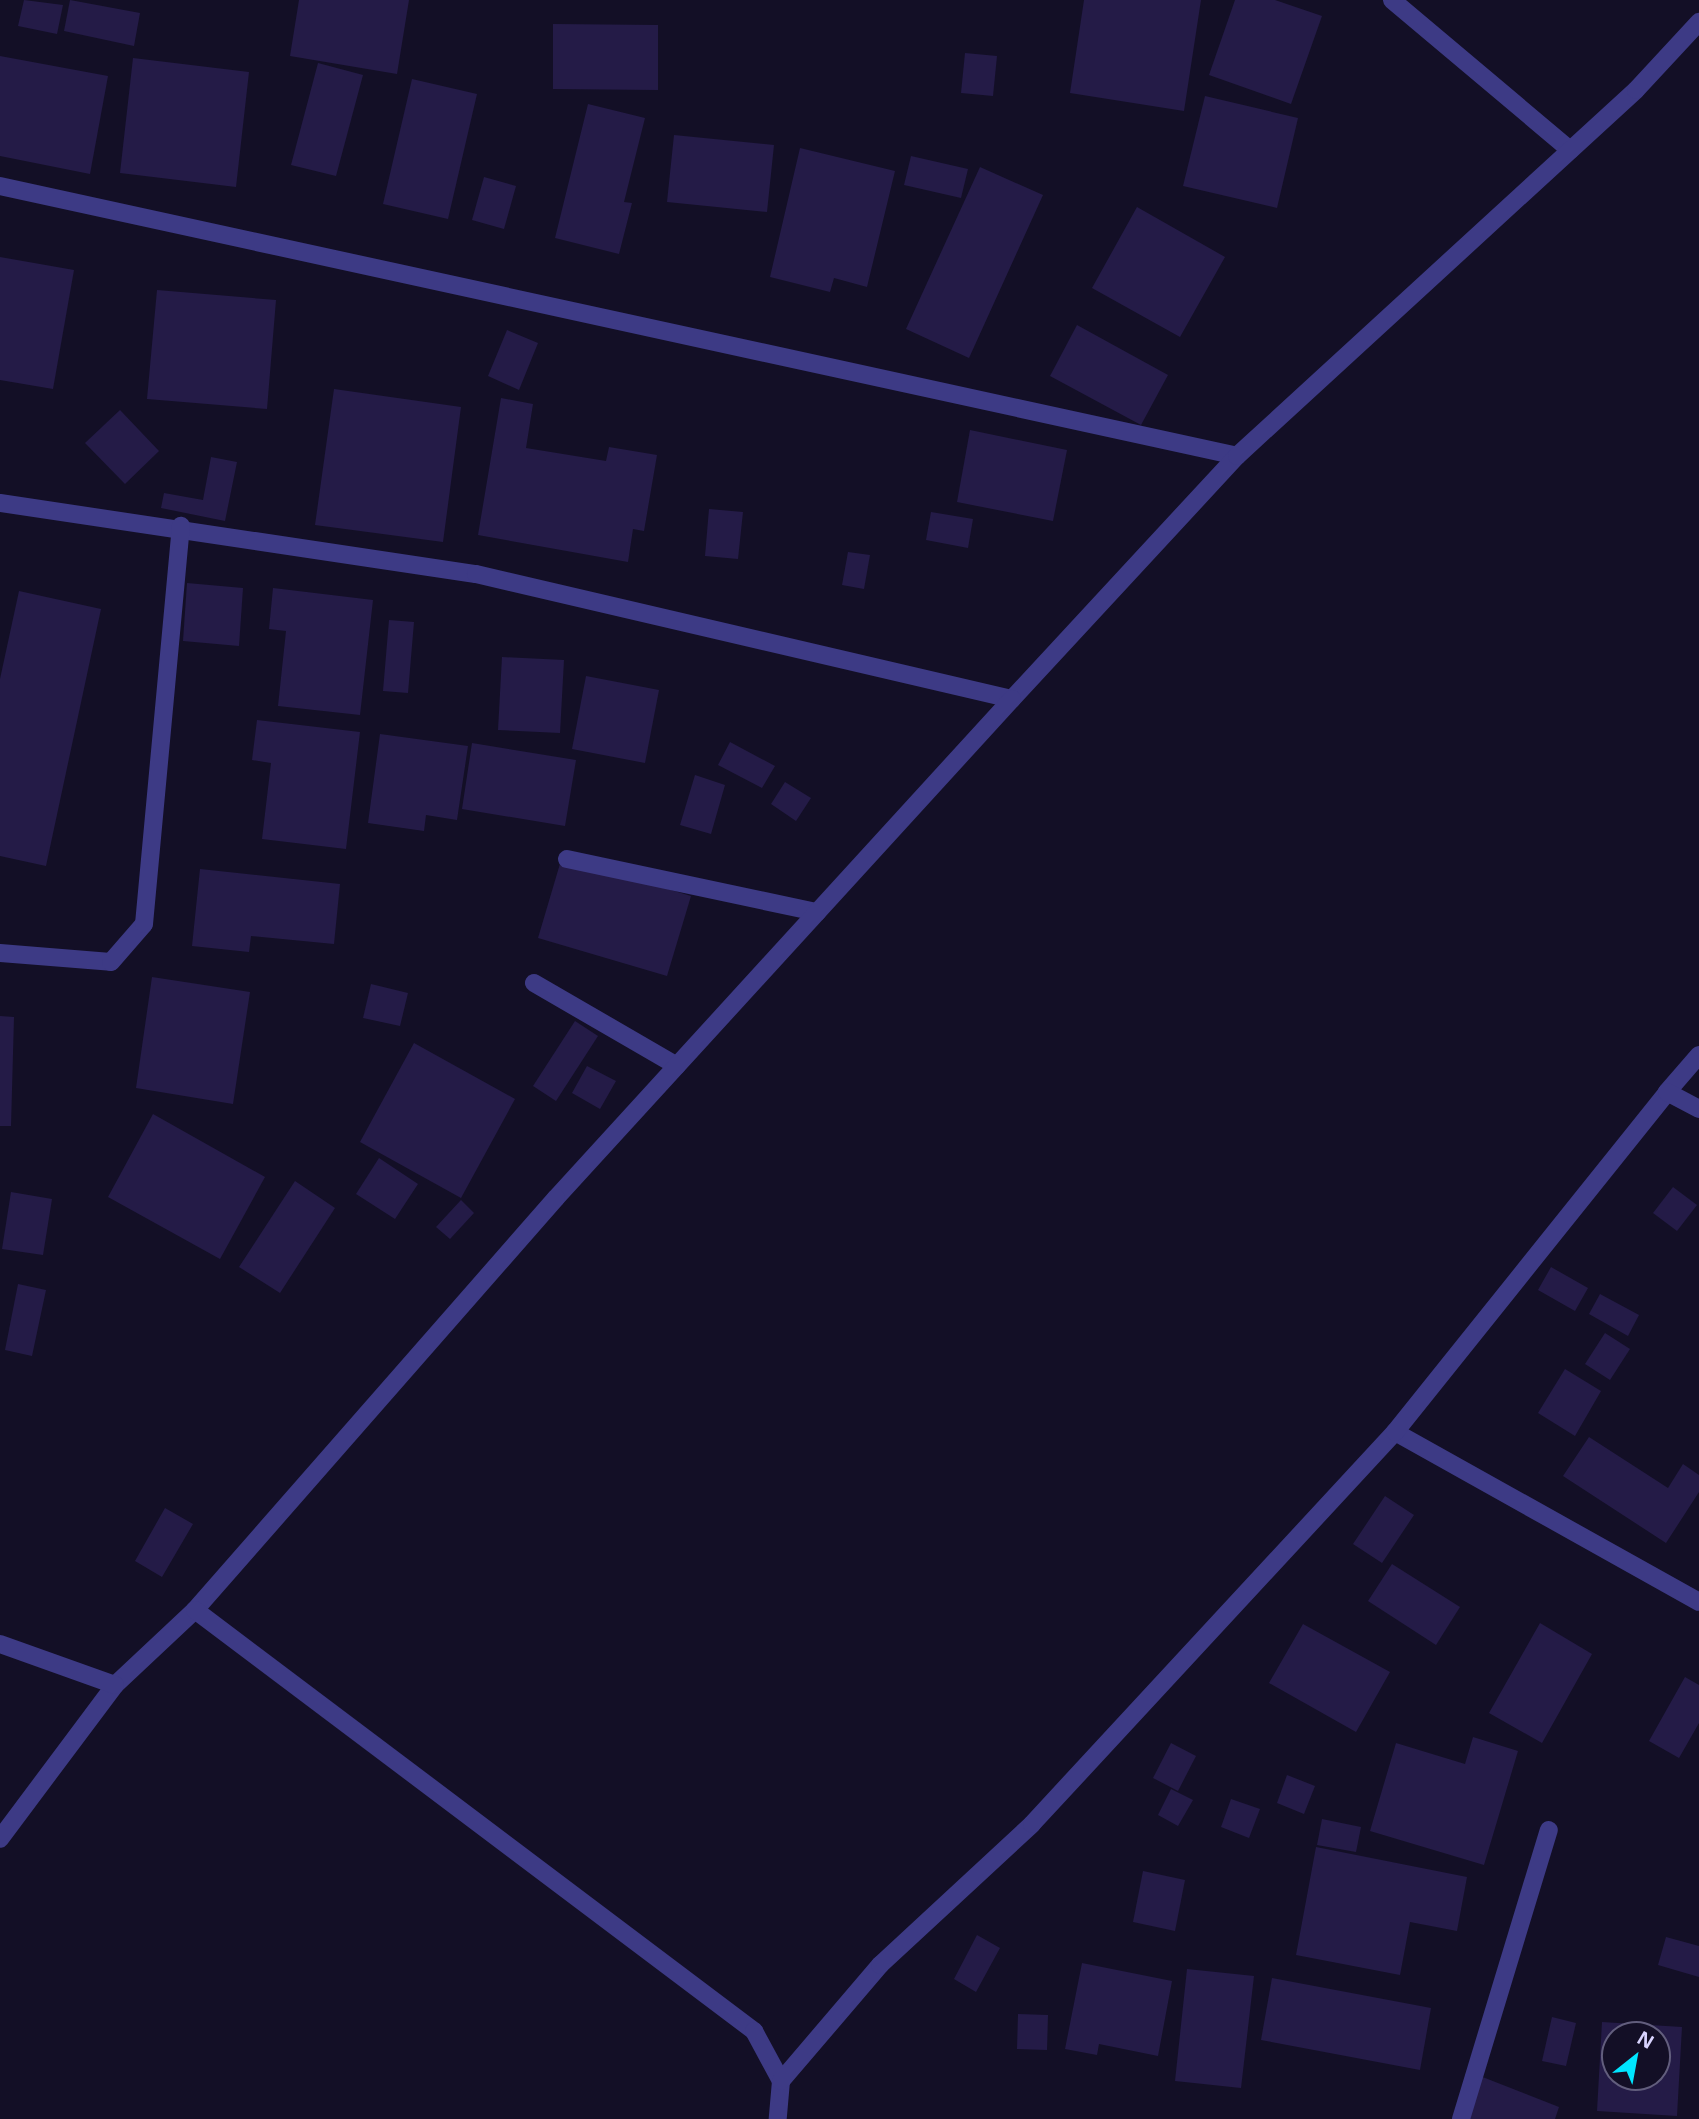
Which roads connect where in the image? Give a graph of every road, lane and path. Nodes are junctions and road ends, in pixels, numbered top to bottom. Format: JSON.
{"nodes":[{"id":1,"x":1392,"y":0,"type":"edge"},
{"id":2,"x":1699,"y":22,"type":"edge"},
{"id":3,"x":1570,"y":150,"type":"junction"},
{"id":4,"x":0,"y":186,"type":"edge"},
{"id":5,"x":1237,"y":456,"type":"junction"},
{"id":6,"x":0,"y":503,"type":"edge"},
{"id":7,"x":181,"y":526,"type":"junction"},
{"id":8,"x":1012,"y":699,"type":"junction"},
{"id":9,"x":567,"y":859,"type":"dead end"},
{"id":10,"x":817,"y":912,"type":"junction"},
{"id":11,"x":0,"y":953,"type":"edge"},
{"id":12,"x":534,"y":984,"type":"dead end"},
{"id":13,"x":1699,"y":1055,"type":"edge"},
{"id":14,"x":677,"y":1066,"type":"junction"},
{"id":15,"x":1667,"y":1092,"type":"junction"},
{"id":16,"x":1699,"y":1109,"type":"edge"},
{"id":17,"x":1395,"y":1432,"type":"junction"},
{"id":18,"x":1699,"y":1602,"type":"edge"},
{"id":19,"x":195,"y":1610,"type":"junction"},
{"id":20,"x":0,"y":1644,"type":"edge"},
{"id":21,"x":115,"y":1685,"type":"junction"},
{"id":22,"x":1549,"y":1830,"type":"dead end"},
{"id":23,"x":0,"y":1839,"type":"edge"},
{"id":24,"x":781,"y":2081,"type":"junction"},
{"id":25,"x":778,"y":2119,"type":"edge"},
{"id":26,"x":1461,"y":2119,"type":"edge"}],
"edges":[{"from":1,"to":3,"type":"street"},
{"from":2,"to":3,"type":"street"},
{"from":3,"to":5,"type":"street"},
{"from":4,"to":5,"type":"street"},
{"from":5,"to":8,"type":"street"},
{"from":6,"to":7,"type":"street"},
{"from":7,"to":8,"type":"street"},
{"from":7,"to":11,"type":"street"},
{"from":8,"to":10,"type":"street"},
{"from":9,"to":10,"type":"street"},
{"from":10,"to":14,"type":"street"},
{"from":12,"to":14,"type":"street"},
{"from":13,"to":15,"type":"street"},
{"from":14,"to":19,"type":"street"},
{"from":15,"to":16,"type":"street"},
{"from":15,"to":17,"type":"street"},
{"from":17,"to":18,"type":"street"},
{"from":17,"to":24,"type":"street"},
{"from":19,"to":21,"type":"street"},
{"from":19,"to":24,"type":"street"},
{"from":20,"to":21,"type":"street"},
{"from":21,"to":23,"type":"street"},
{"from":22,"to":26,"type":"street"},
{"from":24,"to":25,"type":"street"}]}
